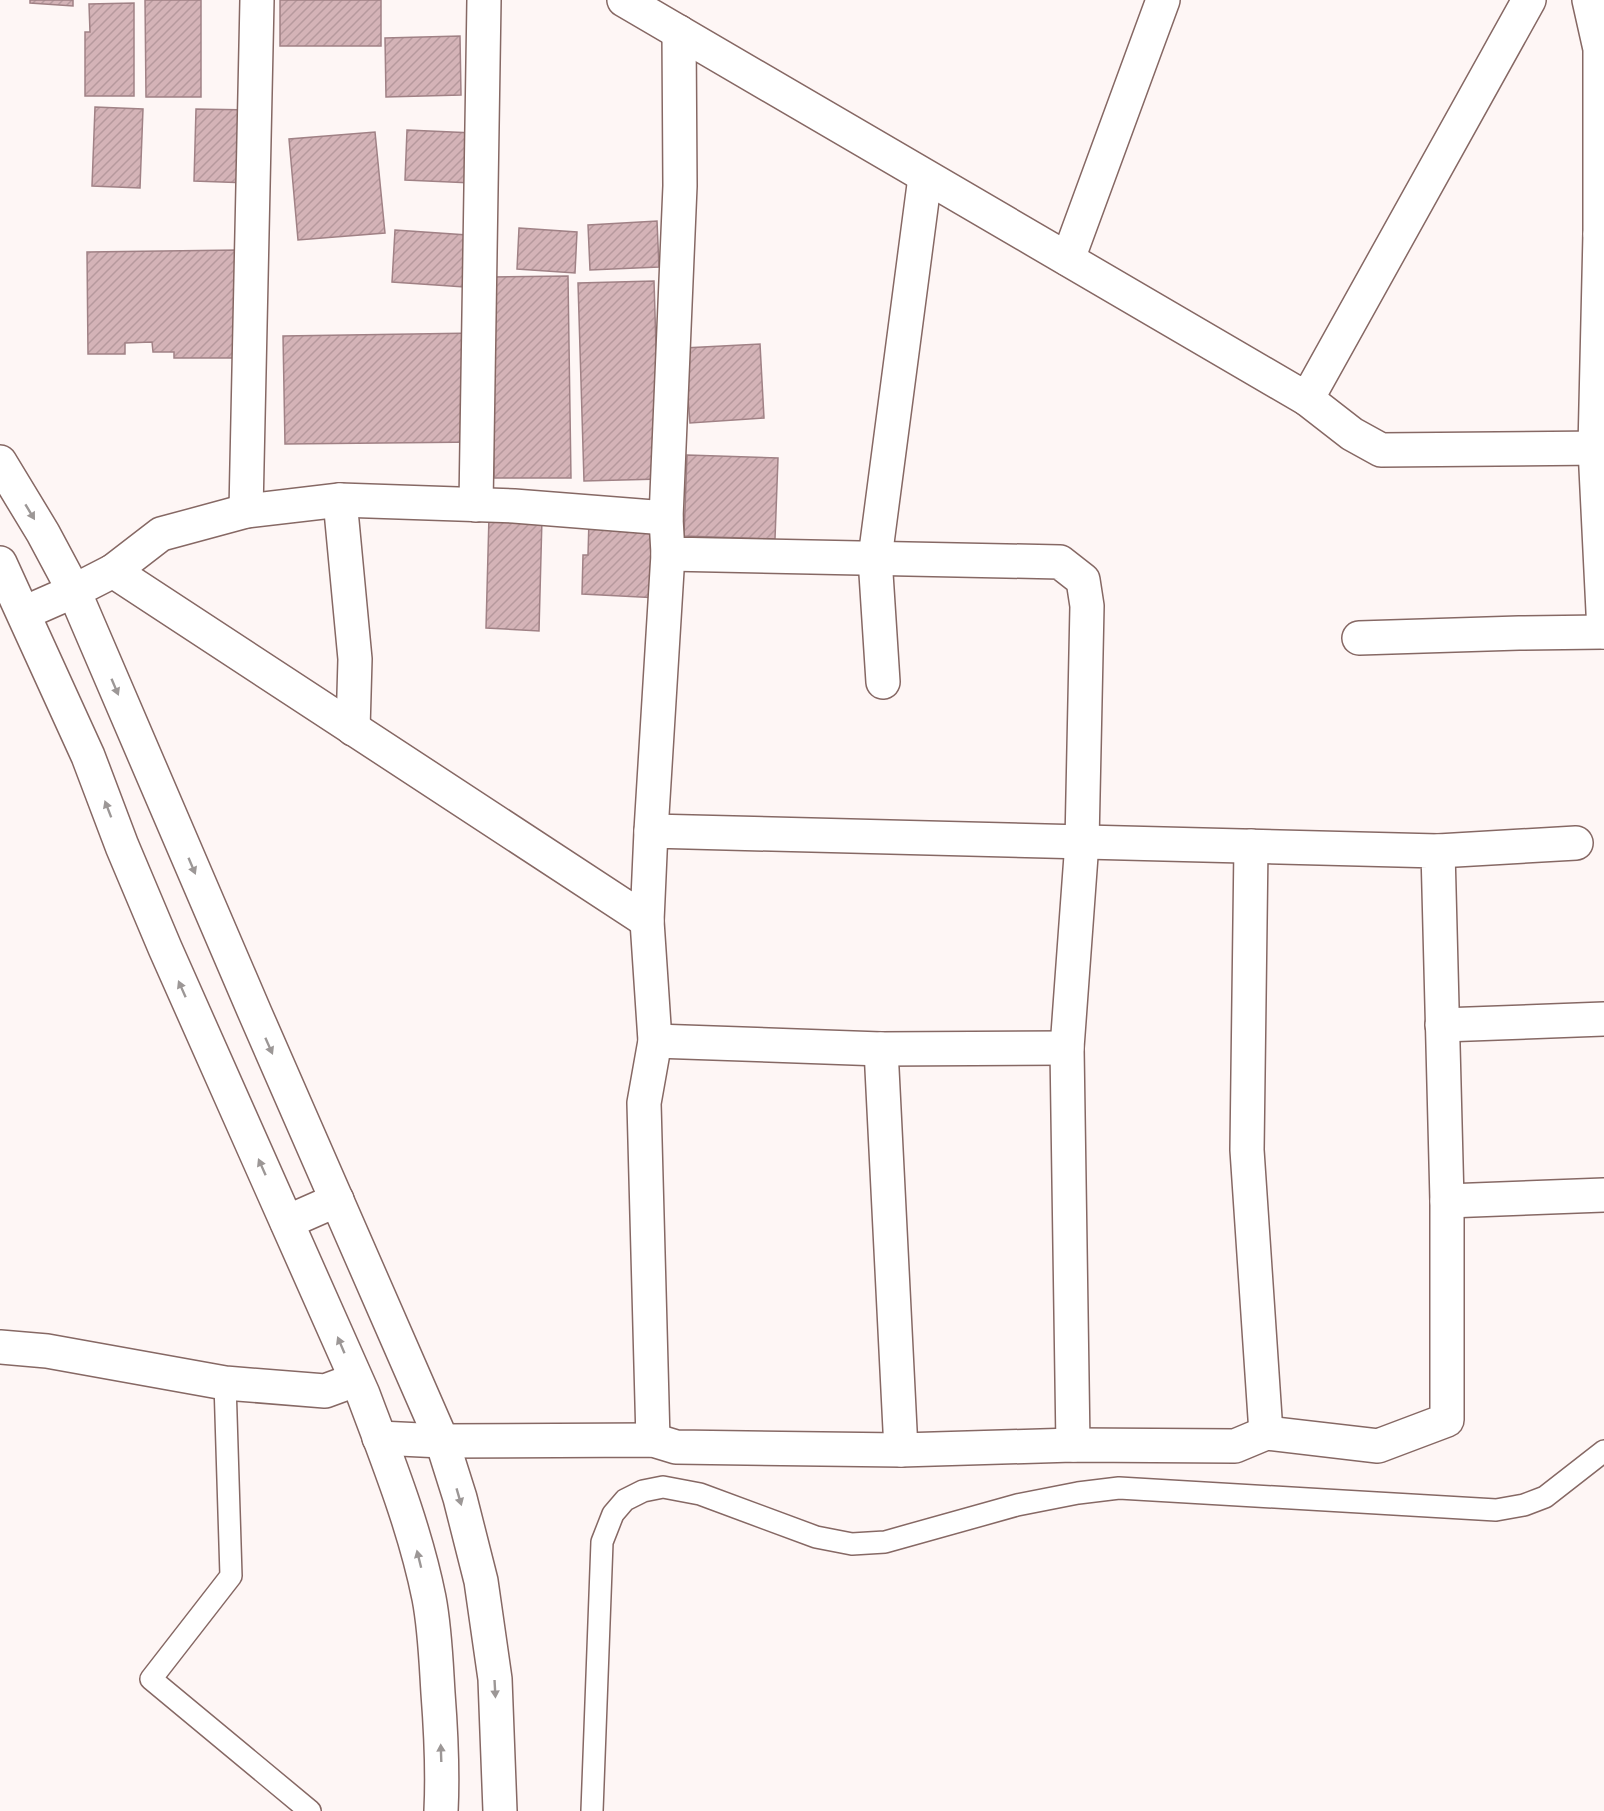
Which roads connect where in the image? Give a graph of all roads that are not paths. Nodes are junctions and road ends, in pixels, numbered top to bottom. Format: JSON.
{"nodes":[{"id":1,"x":256,"y":0,"type":"edge"},
{"id":2,"x":484,"y":0,"type":"edge"},
{"id":3,"x":624,"y":0,"type":"edge"},
{"id":4,"x":1163,"y":0,"type":"edge"},
{"id":5,"x":1529,"y":0,"type":"edge"},
{"id":6,"x":1589,"y":0,"type":"edge"},
{"id":7,"x":679,"y":32,"type":"junction"},
{"id":8,"x":1602,"y":49,"type":"edge"},
{"id":9,"x":925,"y":177,"type":"junction"},
{"id":10,"x":1602,"y":234,"type":"edge"},
{"id":11,"x":1068,"y":260,"type":"junction"},
{"id":12,"x":1307,"y":399,"type":"junction"},
{"id":13,"x":1600,"y":448,"type":"edge"},
{"id":14,"x":0,"y":462,"type":"edge"},
{"id":15,"x":340,"y":501,"type":"junction"},
{"id":16,"x":476,"y":505,"type":"junction"},
{"id":17,"x":246,"y":512,"type":"junction"},
{"id":18,"x":666,"y":518,"type":"junction"},
{"id":19,"x":668,"y":554,"type":"junction"},
{"id":20,"x":875,"y":558,"type":"junction"},
{"id":21,"x":0,"y":563,"type":"edge"},
{"id":22,"x":113,"y":571,"type":"junction"},
{"id":23,"x":74,"y":591,"type":"junction"},
{"id":24,"x":24,"y":613,"type":"junction"},
{"id":25,"x":1604,"y":632,"type":"edge"},
{"id":26,"x":1359,"y":638,"type":"dead end"},
{"id":27,"x":883,"y":682,"type":"dead end"},
{"id":28,"x":353,"y":729,"type":"junction"},
{"id":29,"x":651,"y":831,"type":"junction"},
{"id":30,"x":1082,"y":842,"type":"junction"},
{"id":31,"x":1576,"y":843,"type":"dead end"},
{"id":32,"x":1251,"y":846,"type":"junction"},
{"id":33,"x":1438,"y":851,"type":"junction"},
{"id":34,"x":646,"y":921,"type":"junction"},
{"id":35,"x":1604,"y":1018,"type":"edge"},
{"id":36,"x":1442,"y":1025,"type":"junction"},
{"id":37,"x":655,"y":1041,"type":"junction"},
{"id":38,"x":1067,"y":1048,"type":"junction"},
{"id":39,"x":881,"y":1049,"type":"junction"},
{"id":40,"x":1604,"y":1196,"type":"edge"},
{"id":41,"x":337,"y":1200,"type":"junction"},
{"id":42,"x":1447,"y":1201,"type":"junction"},
{"id":43,"x":286,"y":1222,"type":"junction"},
{"id":44,"x":0,"y":1347,"type":"edge"},
{"id":45,"x":355,"y":1380,"type":"junction"},
{"id":46,"x":225,"y":1383,"type":"junction"},
{"id":47,"x":1266,"y":1433,"type":"junction"},
{"id":48,"x":379,"y":1438,"type":"junction"},
{"id":49,"x":653,"y":1440,"type":"junction"},
{"id":50,"x":442,"y":1442,"type":"junction"},
{"id":51,"x":1073,"y":1445,"type":"junction"},
{"id":52,"x":901,"y":1449,"type":"junction"},
{"id":53,"x":1604,"y":1451,"type":"edge"},
{"id":54,"x":310,"y":1811,"type":"edge"},
{"id":55,"x":441,"y":1811,"type":"edge"},
{"id":56,"x":500,"y":1811,"type":"edge"},
{"id":57,"x":592,"y":1811,"type":"edge"}],
"edges":[{"from":1,"to":17,"type":"street"},
{"from":2,"to":16,"type":"street"},
{"from":3,"to":7,"type":"street"},
{"from":4,"to":11,"type":"street"},
{"from":5,"to":12,"type":"street"},
{"from":6,"to":8,"type":"street"},
{"from":7,"to":9,"type":"street"},
{"from":7,"to":18,"type":"street"},
{"from":8,"to":10,"type":"street"},
{"from":9,"to":11,"type":"street"},
{"from":9,"to":20,"type":"street"},
{"from":10,"to":13,"type":"street"},
{"from":11,"to":12,"type":"street"},
{"from":12,"to":13,"type":"street"},
{"from":13,"to":25,"type":"street"},
{"from":14,"to":23,"type":"street","one_way":true},
{"from":15,"to":16,"type":"street"},
{"from":15,"to":17,"type":"street"},
{"from":15,"to":28,"type":"street"},
{"from":16,"to":18,"type":"street"},
{"from":17,"to":22,"type":"street"},
{"from":18,"to":19,"type":"street"},
{"from":19,"to":20,"type":"street"},
{"from":19,"to":29,"type":"street"},
{"from":20,"to":27,"type":"street"},
{"from":20,"to":30,"type":"street"},
{"from":21,"to":24,"type":"street"},
{"from":22,"to":23,"type":"street"},
{"from":22,"to":28,"type":"street"},
{"from":23,"to":24,"type":"street"},
{"from":23,"to":41,"type":"street","one_way":true},
{"from":43,"to":24,"type":"street","one_way":true},
{"from":25,"to":26,"type":"street"},
{"from":28,"to":34,"type":"street"},
{"from":29,"to":30,"type":"street"},
{"from":29,"to":34,"type":"street"},
{"from":30,"to":32,"type":"street"},
{"from":30,"to":38,"type":"street"},
{"from":31,"to":33,"type":"street"},
{"from":32,"to":33,"type":"street"},
{"from":32,"to":47,"type":"street"},
{"from":33,"to":36,"type":"street"},
{"from":34,"to":37,"type":"street"},
{"from":35,"to":36,"type":"street"},
{"from":36,"to":42,"type":"street"},
{"from":37,"to":39,"type":"street"},
{"from":37,"to":49,"type":"street"},
{"from":38,"to":39,"type":"street"},
{"from":38,"to":51,"type":"street"},
{"from":39,"to":52,"type":"street"},
{"from":40,"to":42,"type":"street"},
{"from":41,"to":43,"type":"street"},
{"from":41,"to":50,"type":"street"},
{"from":42,"to":47,"type":"street"},
{"from":45,"to":43,"type":"street","one_way":true},
{"from":44,"to":46,"type":"street"},
{"from":45,"to":46,"type":"street"},
{"from":45,"to":48,"type":"street"},
{"from":46,"to":54,"type":"lane"},
{"from":47,"to":51,"type":"street"},
{"from":48,"to":50,"type":"street"},
{"from":55,"to":48,"type":"street","one_way":true},
{"from":49,"to":50,"type":"street"},
{"from":49,"to":52,"type":"street"},
{"from":50,"to":56,"type":"street","one_way":true},
{"from":51,"to":52,"type":"street"},
{"from":53,"to":57,"type":"lane"}]}
